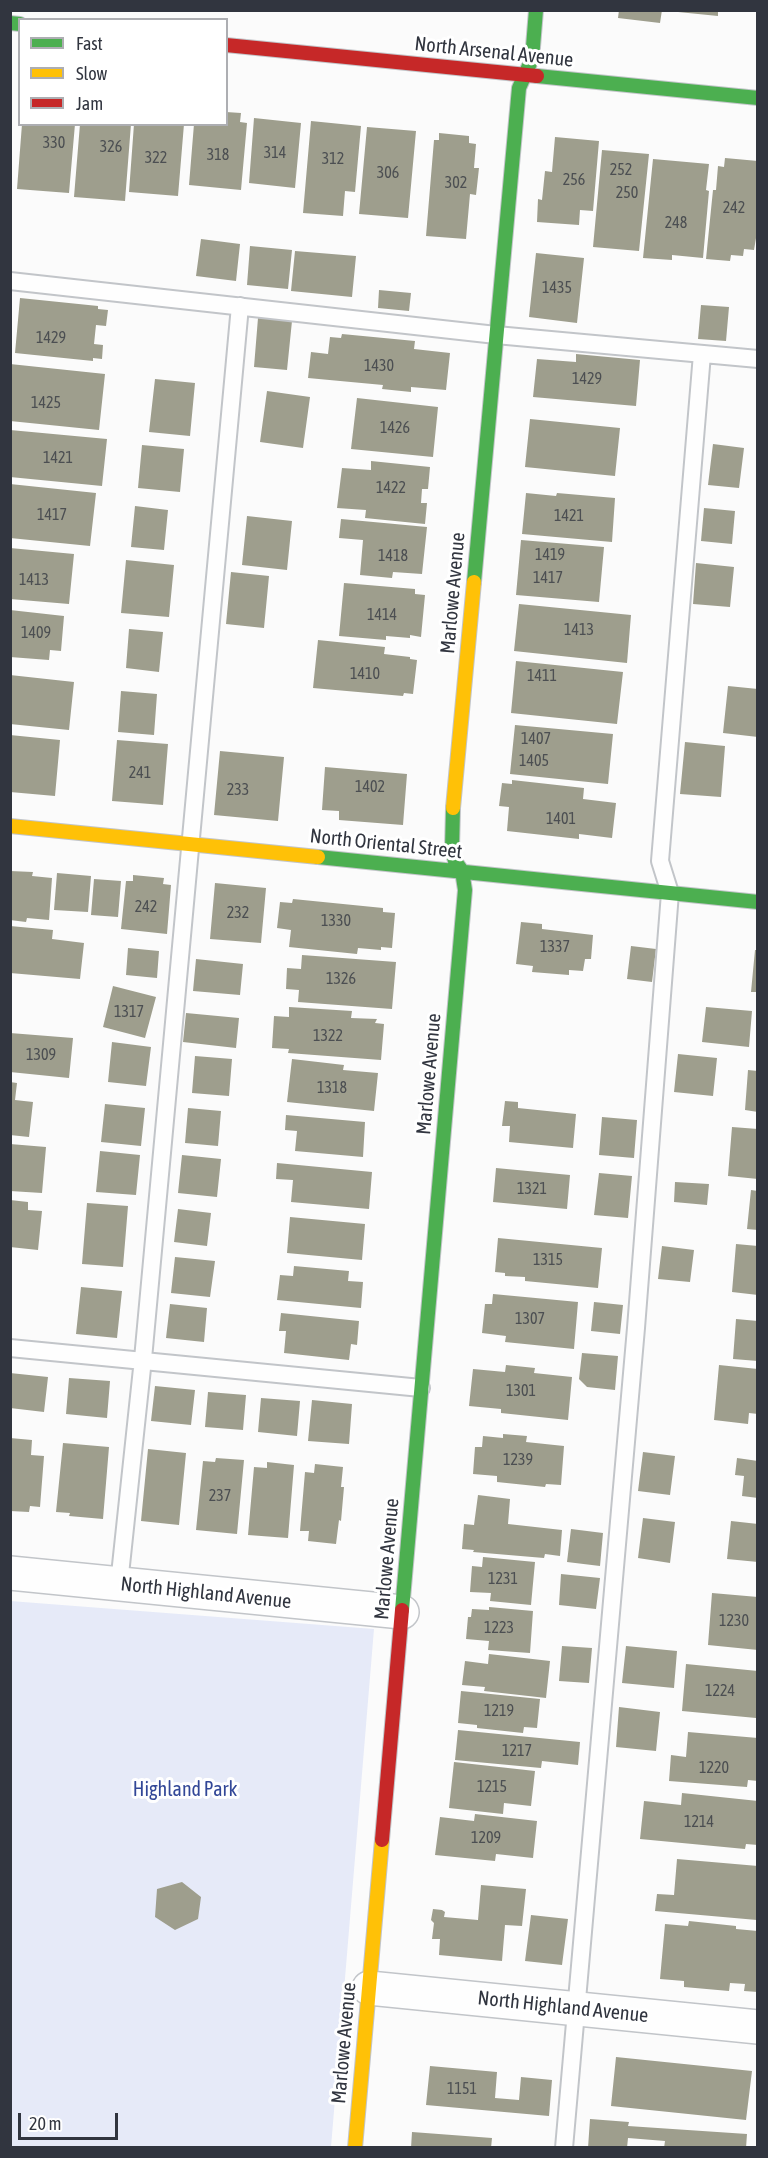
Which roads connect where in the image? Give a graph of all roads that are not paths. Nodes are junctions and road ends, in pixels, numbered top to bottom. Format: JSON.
{"nodes":[{"id":1,"x":536,"y":10,"type":"edge"},
{"id":2,"x":228,"y":45,"type":"edge"},
{"id":3,"x":525,"y":75,"type":"junction"},
{"id":4,"x":758,"y":98,"type":"edge"},
{"id":5,"x":10,"y":281,"type":"edge"},
{"id":6,"x":240,"y":306,"type":"junction"},
{"id":7,"x":496,"y":335,"type":"junction"},
{"id":8,"x":702,"y":354,"type":"junction"},
{"id":9,"x":758,"y":359,"type":"edge"},
{"id":10,"x":10,"y":826,"type":"edge"},
{"id":11,"x":191,"y":844,"type":"junction"},
{"id":12,"x":462,"y":871,"type":"junction"},
{"id":13,"x":670,"y":892,"type":"junction"},
{"id":14,"x":758,"y":902,"type":"edge"},
{"id":15,"x":10,"y":1348,"type":"edge"},
{"id":16,"x":143,"y":1359,"type":"junction"},
{"id":17,"x":421,"y":1388,"type":"junction"},
{"id":18,"x":10,"y":1573,"type":"edge"},
{"id":19,"x":119,"y":1584,"type":"junction"},
{"id":20,"x":402,"y":1612,"type":"junction"},
{"id":21,"x":369,"y":1988,"type":"junction"},
{"id":22,"x":576,"y":2009,"type":"junction"},
{"id":23,"x":758,"y":2027,"type":"edge"},
{"id":24,"x":355,"y":2148,"type":"edge"},
{"id":25,"x":564,"y":2148,"type":"edge"}],
"edges":[{"from":1,"to":3,"type":"street","name":"Marlowe Avenue"},
{"from":2,"to":3,"type":"street","name":"North Arsenal Avenue"},
{"from":3,"to":4,"type":"street","name":"North Arsenal Avenue"},
{"from":3,"to":7,"type":"street","name":"Marlowe Avenue"},
{"from":5,"to":6,"type":"lane"},
{"from":6,"to":7,"type":"lane"},
{"from":6,"to":11,"type":"lane"},
{"from":7,"to":8,"type":"lane"},
{"from":7,"to":12,"type":"street","name":"Marlowe Avenue"},
{"from":8,"to":9,"type":"lane"},
{"from":8,"to":13,"type":"lane"},
{"from":10,"to":11,"type":"street","name":"North Oriental Street"},
{"from":11,"to":12,"type":"street","name":"North Oriental Street"},
{"from":11,"to":16,"type":"lane"},
{"from":12,"to":13,"type":"street","name":"North Oriental Street"},
{"from":12,"to":17,"type":"street","name":"Marlowe Avenue"},
{"from":13,"to":14,"type":"street","name":"North Oriental Street"},
{"from":13,"to":22,"type":"lane"},
{"from":15,"to":16,"type":"lane"},
{"from":16,"to":17,"type":"lane"},
{"from":16,"to":19,"type":"lane"},
{"from":17,"to":20,"type":"street","name":"Marlowe Avenue"},
{"from":18,"to":19,"type":"street","name":"North Highland Avenue"},
{"from":19,"to":20,"type":"street","name":"North Highland Avenue"},
{"from":20,"to":21,"type":"street","name":"Marlowe Avenue"},
{"from":21,"to":22,"type":"street","name":"North Highland Avenue"},
{"from":21,"to":24,"type":"street","name":"Marlowe Avenue"},
{"from":22,"to":23,"type":"street","name":"North Highland Avenue"},
{"from":22,"to":25,"type":"lane"}]}
